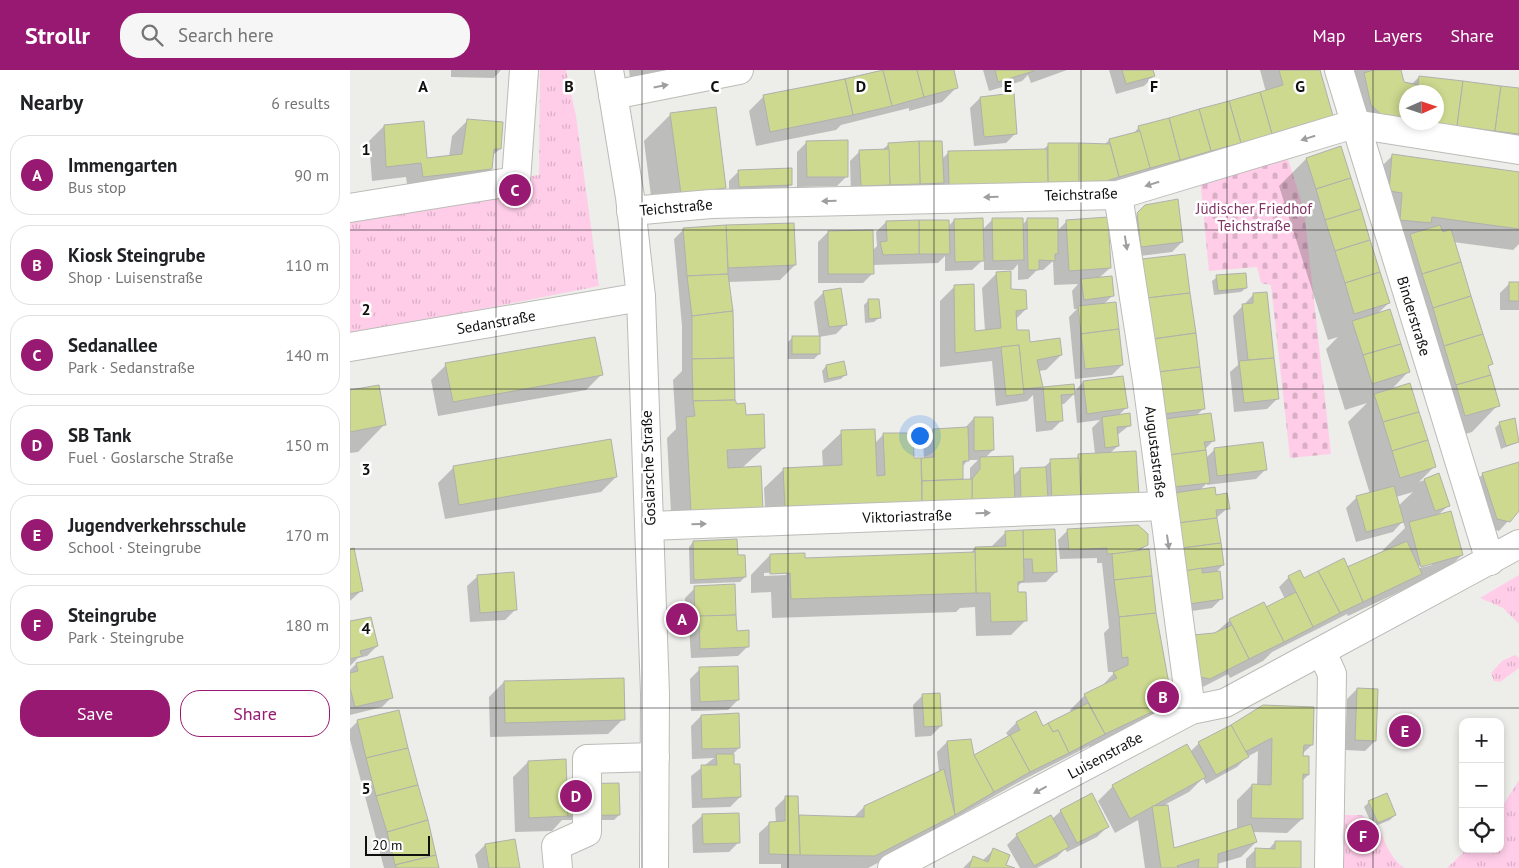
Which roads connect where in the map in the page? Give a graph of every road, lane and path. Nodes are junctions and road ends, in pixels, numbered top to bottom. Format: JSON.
{"nodes":[{"id":1,"x":524,"y":70,"type":"edge"},
{"id":2,"x":739,"y":70,"type":"edge"},
{"id":3,"x":1340,"y":70,"type":"edge"},
{"id":4,"x":611,"y":83,"type":"edge"},
{"id":5,"x":1354,"y":124,"type":"junction"},
{"id":6,"x":1519,"y":150,"type":"edge"},
{"id":7,"x":1118,"y":194,"type":"junction"},
{"id":8,"x":350,"y":208,"type":"edge"},
{"id":9,"x":631,"y":211,"type":"junction"},
{"id":10,"x":641,"y":297,"type":"junction"},
{"id":11,"x":350,"y":347,"type":"edge"},
{"id":12,"x":1163,"y":506,"type":"junction"},
{"id":13,"x":650,"y":526,"type":"junction"},
{"id":14,"x":1519,"y":544,"type":"edge"},
{"id":15,"x":1490,"y":561,"type":"junction"},
{"id":16,"x":1322,"y":652,"type":"junction"},
{"id":17,"x":1192,"y":710,"type":"junction"},
{"id":18,"x":655,"y":756,"type":"junction"},
{"id":19,"x":558,"y":868,"type":"edge"},
{"id":20,"x":654,"y":868,"type":"edge"},
{"id":21,"x":892,"y":868,"type":"edge"},
{"id":22,"x":1329,"y":868,"type":"edge"}],
"edges":[{"from":1,"to":8,"type":"street"},
{"from":4,"to":2,"type":"street","one_way":true},
{"from":3,"to":5,"type":"street","name":"Binderstraße"},
{"from":4,"to":9,"type":"street","name":"Goslarsche Straße"},
{"from":5,"to":6,"type":"street","name":"Teichstraße"},
{"from":5,"to":7,"type":"street","name":"Teichstraße","one_way":true},
{"from":5,"to":15,"type":"street","name":"Binderstraße"},
{"from":7,"to":9,"type":"street","name":"Teichstraße","one_way":true},
{"from":7,"to":12,"type":"street","name":"Augustastraße","one_way":true},
{"from":9,"to":10,"type":"street","name":"Goslarsche Straße"},
{"from":10,"to":11,"type":"street","name":"Sedanstraße"},
{"from":10,"to":13,"type":"street","name":"Goslarsche Straße"},
{"from":13,"to":12,"type":"street","name":"Viktoriastraße","one_way":true},
{"from":12,"to":17,"type":"street","name":"Augustastraße","one_way":true},
{"from":13,"to":18,"type":"street","name":"Goslarsche Straße"},
{"from":14,"to":15,"type":"street","name":"Luisenstraße"},
{"from":15,"to":16,"type":"street","name":"Luisenstraße"},
{"from":16,"to":17,"type":"street","name":"Luisenstraße"},
{"from":16,"to":22,"type":"street"},
{"from":17,"to":21,"type":"street","name":"Luisenstraße","one_way":true},
{"from":18,"to":19,"type":"street"},
{"from":18,"to":20,"type":"street","name":"Goslarsche Straße"}]}
